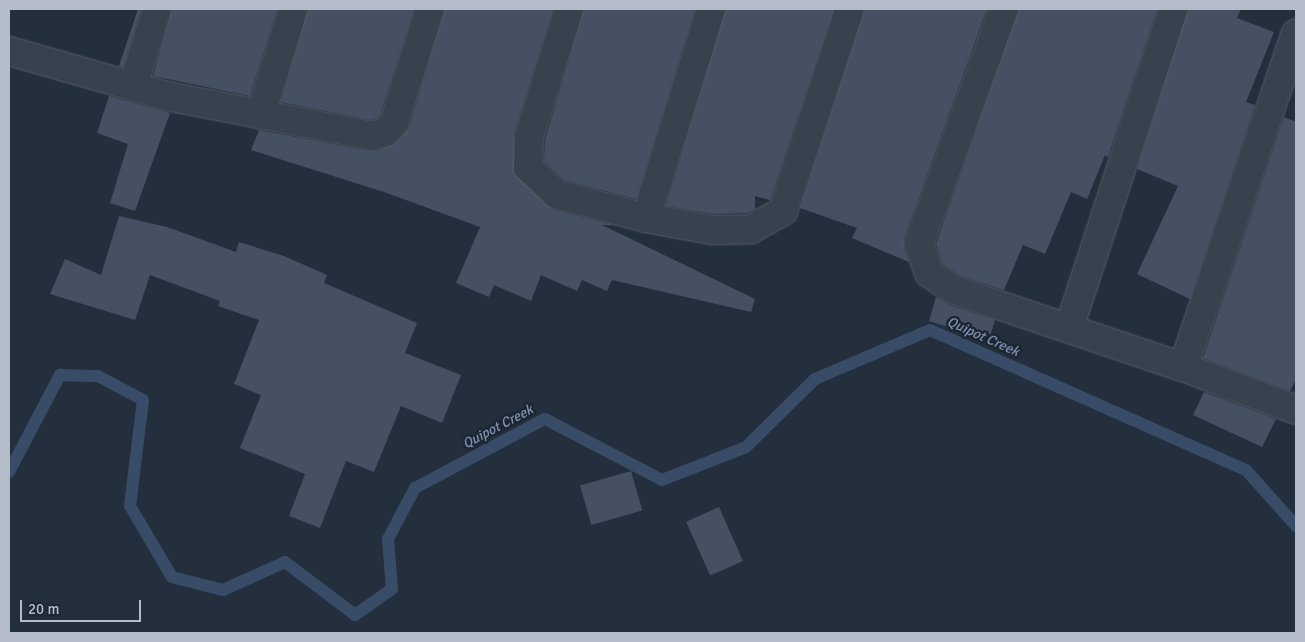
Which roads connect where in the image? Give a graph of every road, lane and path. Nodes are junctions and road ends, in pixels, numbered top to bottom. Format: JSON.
{"nodes":[{"id":1,"x":157,"y":9,"type":"edge"},
{"id":2,"x":294,"y":9,"type":"edge"},
{"id":3,"x":430,"y":9,"type":"edge"},
{"id":4,"x":569,"y":9,"type":"edge"},
{"id":5,"x":711,"y":9,"type":"edge"},
{"id":6,"x":850,"y":9,"type":"edge"},
{"id":7,"x":1004,"y":9,"type":"edge"},
{"id":8,"x":1173,"y":9,"type":"edge"},
{"id":9,"x":1296,"y":34,"type":"edge"},
{"id":10,"x":9,"y":51,"type":"edge"},
{"id":11,"x":133,"y":86,"type":"junction"},
{"id":12,"x":261,"y":115,"type":"junction"},
{"id":13,"x":646,"y":218,"type":"junction"},
{"id":14,"x":1069,"y":328,"type":"junction"},
{"id":15,"x":1182,"y":367,"type":"junction"},
{"id":16,"x":1296,"y":410,"type":"edge"}],
"edges":[{"from":1,"to":11,"type":"street"},
{"from":2,"to":12,"type":"street"},
{"from":3,"to":12,"type":"street"},
{"from":4,"to":13,"type":"street"},
{"from":5,"to":13,"type":"street"},
{"from":6,"to":13,"type":"street"},
{"from":7,"to":14,"type":"street"},
{"from":8,"to":14,"type":"street"},
{"from":9,"to":15,"type":"street"},
{"from":10,"to":11,"type":"street"},
{"from":11,"to":12,"type":"street"},
{"from":14,"to":15,"type":"street"},
{"from":15,"to":16,"type":"street"}]}
